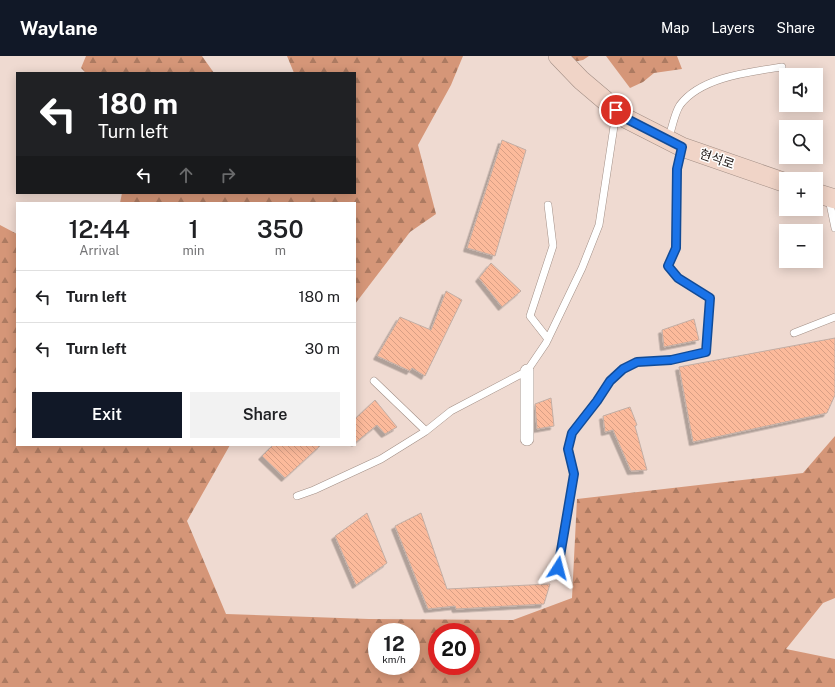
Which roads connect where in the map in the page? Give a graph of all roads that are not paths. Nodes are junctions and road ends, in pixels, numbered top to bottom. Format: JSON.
{"nodes":[{"id":1,"x":558,"y":56,"type":"edge"},
{"id":2,"x":782,"y":67,"type":"dead end"},
{"id":3,"x":616,"y":110,"type":"junction"},
{"id":4,"x":675,"y":143,"type":"junction"},
{"id":5,"x":779,"y":180,"type":"edge"},
{"id":6,"x":826,"y":196,"type":"edge"},
{"id":7,"x":548,"y":205,"type":"dead end"},
{"id":8,"x":835,"y":228,"type":"edge"},
{"id":9,"x":835,"y":317,"type":"edge"},
{"id":10,"x":794,"y":333,"type":"dead end"},
{"id":11,"x":548,"y":338,"type":"junction"},
{"id":12,"x":527,"y":371,"type":"junction"},
{"id":13,"x":374,"y":382,"type":"dead end"},
{"id":14,"x":426,"y":431,"type":"junction"},
{"id":15,"x":527,"y":439,"type":"dead end"},
{"id":16,"x":297,"y":496,"type":"dead end"},
{"id":17,"x":558,"y":568,"type":"dead end"}],
"edges":[{"from":1,"to":3,"type":"street","name":"현석로"},
{"from":2,"to":4,"type":"lane"},
{"from":3,"to":4,"type":"street","name":"현석로"},
{"from":3,"to":11,"type":"lane"},
{"from":4,"to":5,"type":"street","name":"현석로"},
{"from":4,"to":17,"type":"lane"},
{"from":6,"to":8,"type":"lane"},
{"from":7,"to":11,"type":"lane"},
{"from":9,"to":10,"type":"lane"},
{"from":11,"to":12,"type":"lane"},
{"from":12,"to":14,"type":"lane"},
{"from":12,"to":15,"type":"street"},
{"from":13,"to":14,"type":"lane"},
{"from":14,"to":16,"type":"lane"}]}
